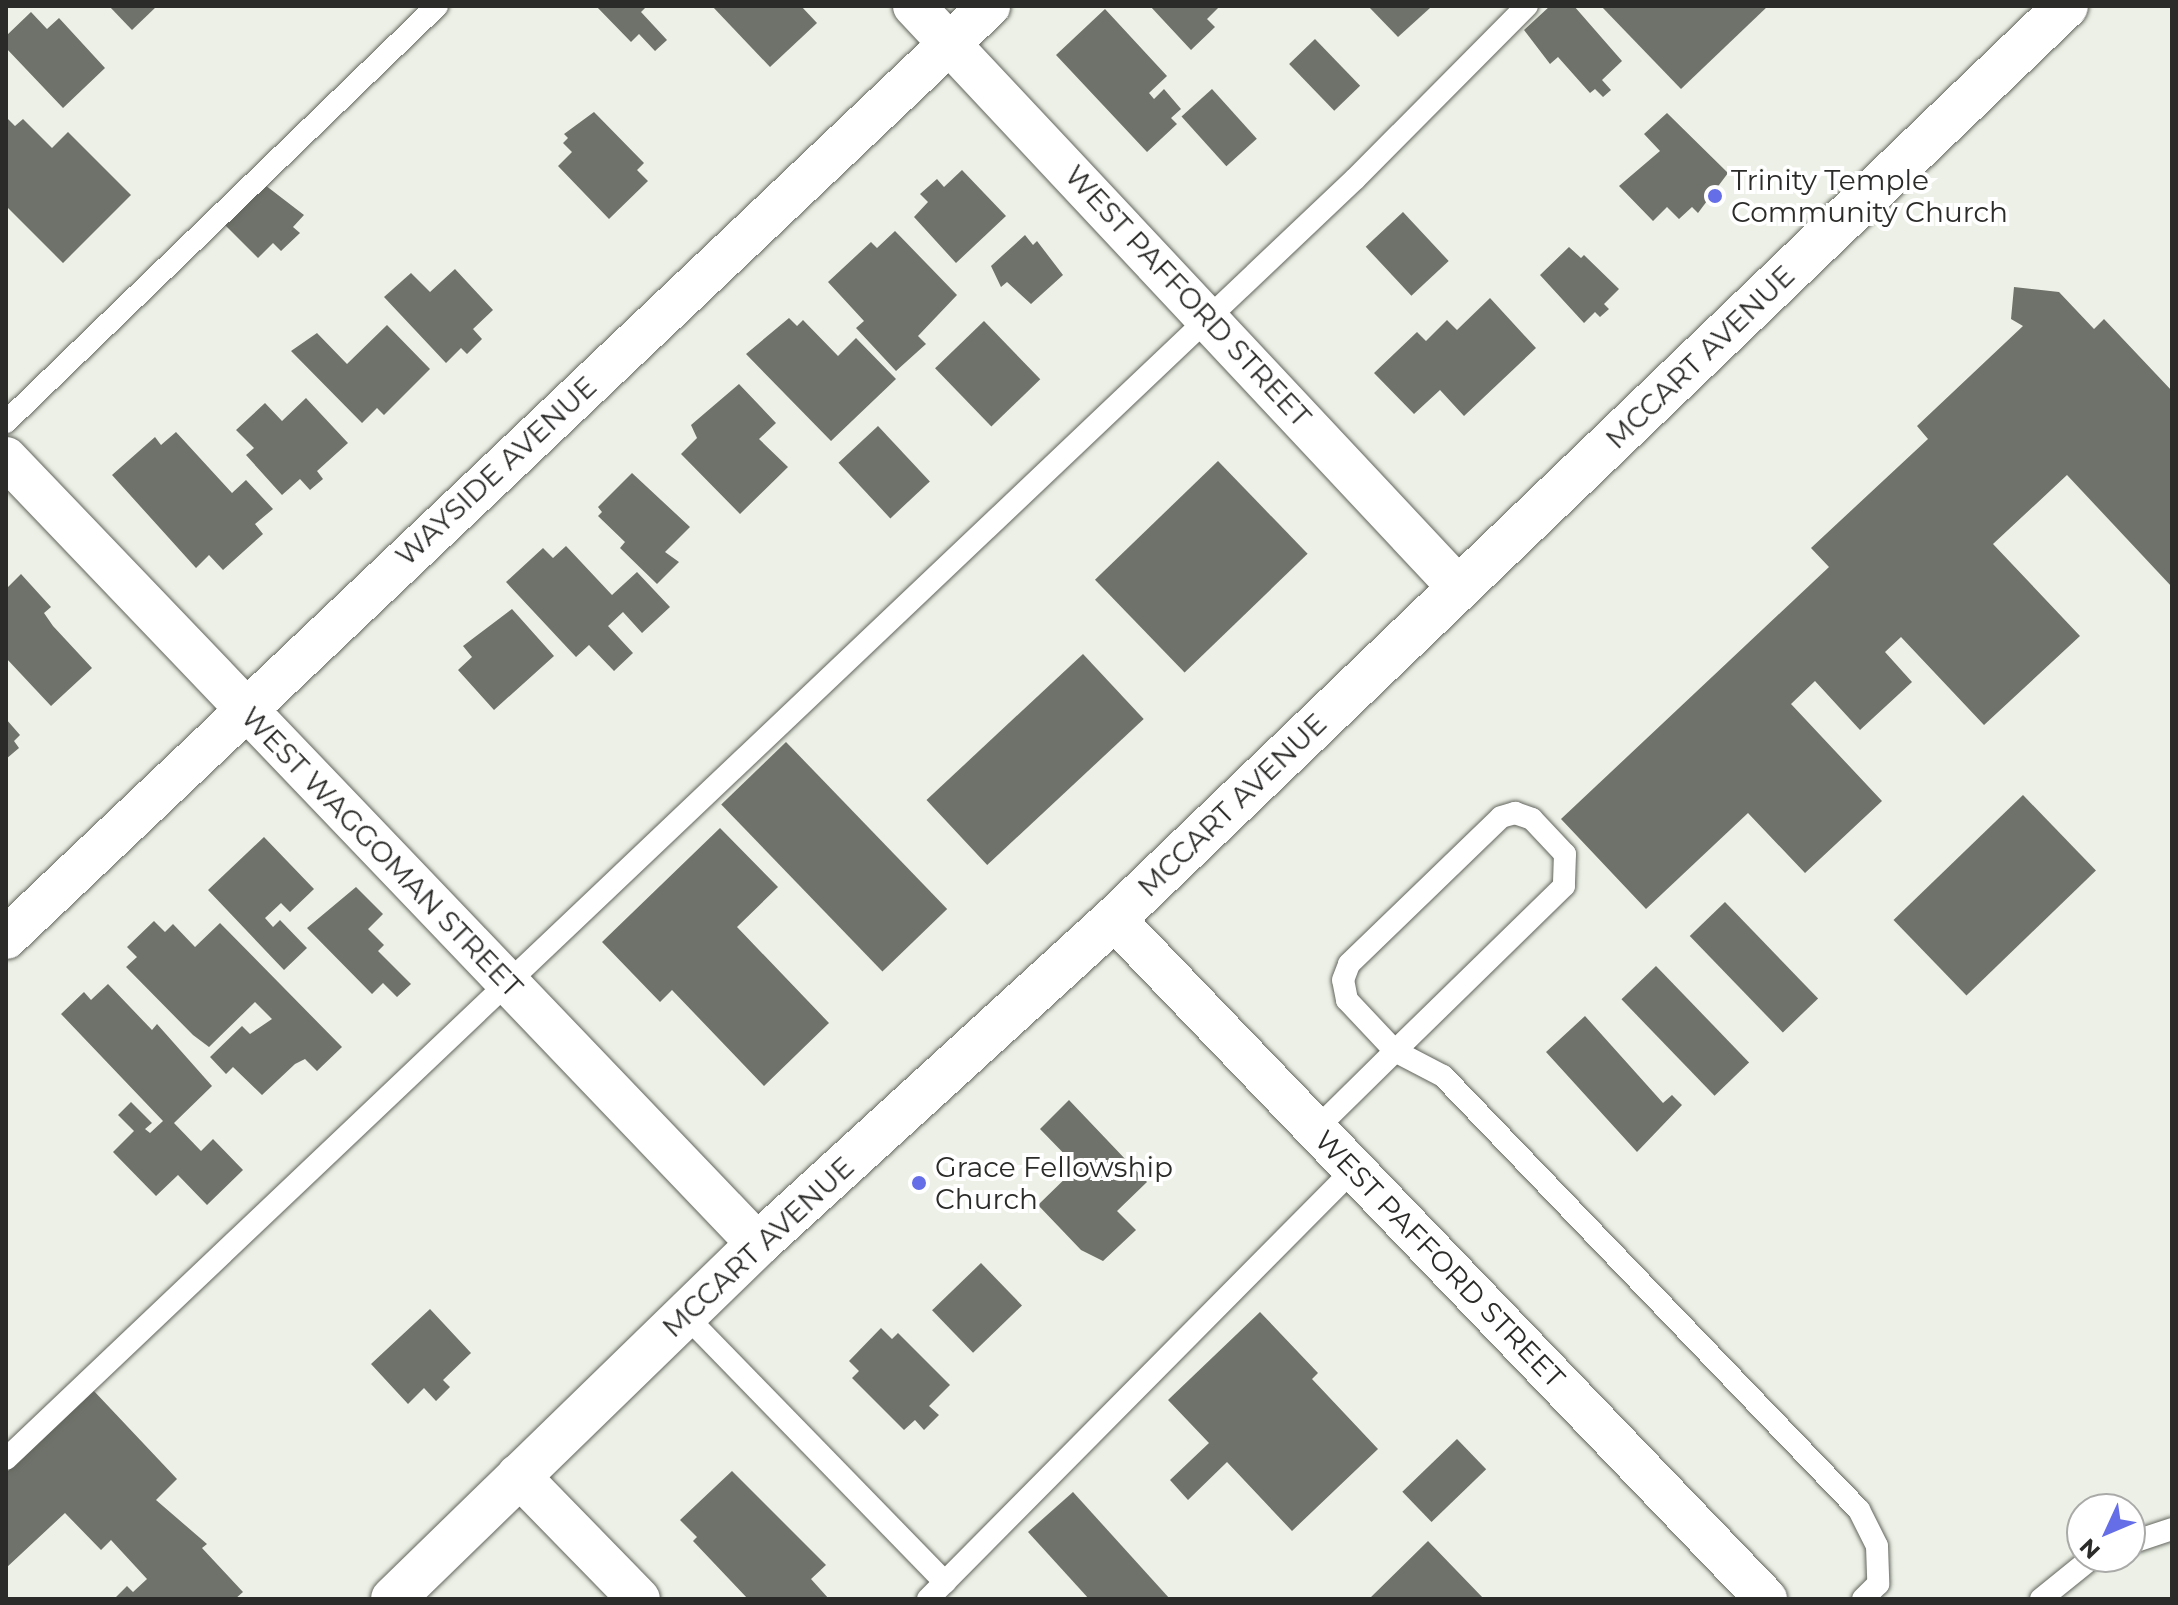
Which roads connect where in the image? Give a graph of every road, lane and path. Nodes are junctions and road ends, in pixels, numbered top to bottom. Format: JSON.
{"nodes":[{"id":1,"x":437,"y":6,"type":"edge"},
{"id":2,"x":914,"y":6,"type":"edge"},
{"id":3,"x":989,"y":6,"type":"edge"},
{"id":4,"x":1527,"y":6,"type":"edge"},
{"id":5,"x":2066,"y":6,"type":"edge"},
{"id":6,"x":950,"y":42,"type":"junction"},
{"id":7,"x":1207,"y":317,"type":"junction"},
{"id":8,"x":6,"y":422,"type":"edge"},
{"id":9,"x":6,"y":458,"type":"edge"},
{"id":10,"x":1459,"y":588,"type":"junction"},
{"id":11,"x":244,"y":709,"type":"junction"},
{"id":12,"x":1114,"y":919,"type":"junction"},
{"id":13,"x":6,"y":938,"type":"edge"},
{"id":14,"x":508,"y":983,"type":"junction"},
{"id":15,"x":1395,"y":1051,"type":"junction"},
{"id":16,"x":1316,"y":1129,"type":"junction"},
{"id":17,"x":1354,"y":1169,"type":"junction"},
{"id":18,"x":758,"y":1244,"type":"junction"},
{"id":19,"x":685,"y":1315,"type":"junction"},
{"id":20,"x":6,"y":1459,"type":"edge"},
{"id":21,"x":518,"y":1475,"type":"junction"},
{"id":22,"x":2172,"y":1529,"type":"edge"},
{"id":23,"x":2146,"y":1538,"type":"edge"},
{"id":24,"x":2073,"y":1573,"type":"edge"},
{"id":25,"x":945,"y":1582,"type":"junction"},
{"id":26,"x":393,"y":1599,"type":"edge"},
{"id":27,"x":639,"y":1599,"type":"edge"},
{"id":28,"x":928,"y":1599,"type":"edge"},
{"id":29,"x":1766,"y":1599,"type":"edge"},
{"id":30,"x":1863,"y":1599,"type":"edge"},
{"id":31,"x":2041,"y":1599,"type":"edge"}],
"edges":[{"from":1,"to":8,"type":"lane"},
{"from":2,"to":6,"type":"street","name":"WEST PAFFORD STREET"},
{"from":3,"to":6,"type":"street","name":"WAYSIDE AVENUE"},
{"from":4,"to":7,"type":"lane"},
{"from":5,"to":10,"type":"main road","name":"MCCART AVENUE"},
{"from":6,"to":7,"type":"street","name":"WEST PAFFORD STREET"},
{"from":6,"to":11,"type":"street","name":"WAYSIDE AVENUE"},
{"from":7,"to":10,"type":"street","name":"WEST PAFFORD STREET"},
{"from":7,"to":14,"type":"lane"},
{"from":9,"to":11,"type":"street","name":"WEST WAGGOMAN STREET"},
{"from":10,"to":12,"type":"main road","name":"MCCART AVENUE"},
{"from":11,"to":13,"type":"street","name":"WAYSIDE AVENUE"},
{"from":11,"to":14,"type":"street","name":"WEST WAGGOMAN STREET"},
{"from":12,"to":16,"type":"street","name":"WEST PAFFORD STREET"},
{"from":12,"to":18,"type":"main road","name":"MCCART AVENUE"},
{"from":14,"to":18,"type":"street","name":"WEST WAGGOMAN STREET"},
{"from":14,"to":20,"type":"lane"},
{"from":15,"to":15,"type":"lane"},
{"from":15,"to":16,"type":"lane"},
{"from":15,"to":30,"type":"lane"},
{"from":16,"to":17,"type":"street","name":"WEST PAFFORD STREET"},
{"from":17,"to":25,"type":"lane"},
{"from":17,"to":29,"type":"street","name":"WEST PAFFORD STREET"},
{"from":18,"to":19,"type":"main road","name":"MCCART AVENUE"},
{"from":19,"to":21,"type":"main road","name":"MCCART AVENUE"},
{"from":19,"to":25,"type":"lane"},
{"from":21,"to":26,"type":"main road","name":"MCCART AVENUE"},
{"from":21,"to":27,"type":"street"},
{"from":22,"to":23,"type":"lane"},
{"from":24,"to":31,"type":"lane"},
{"from":25,"to":28,"type":"lane"}]}
